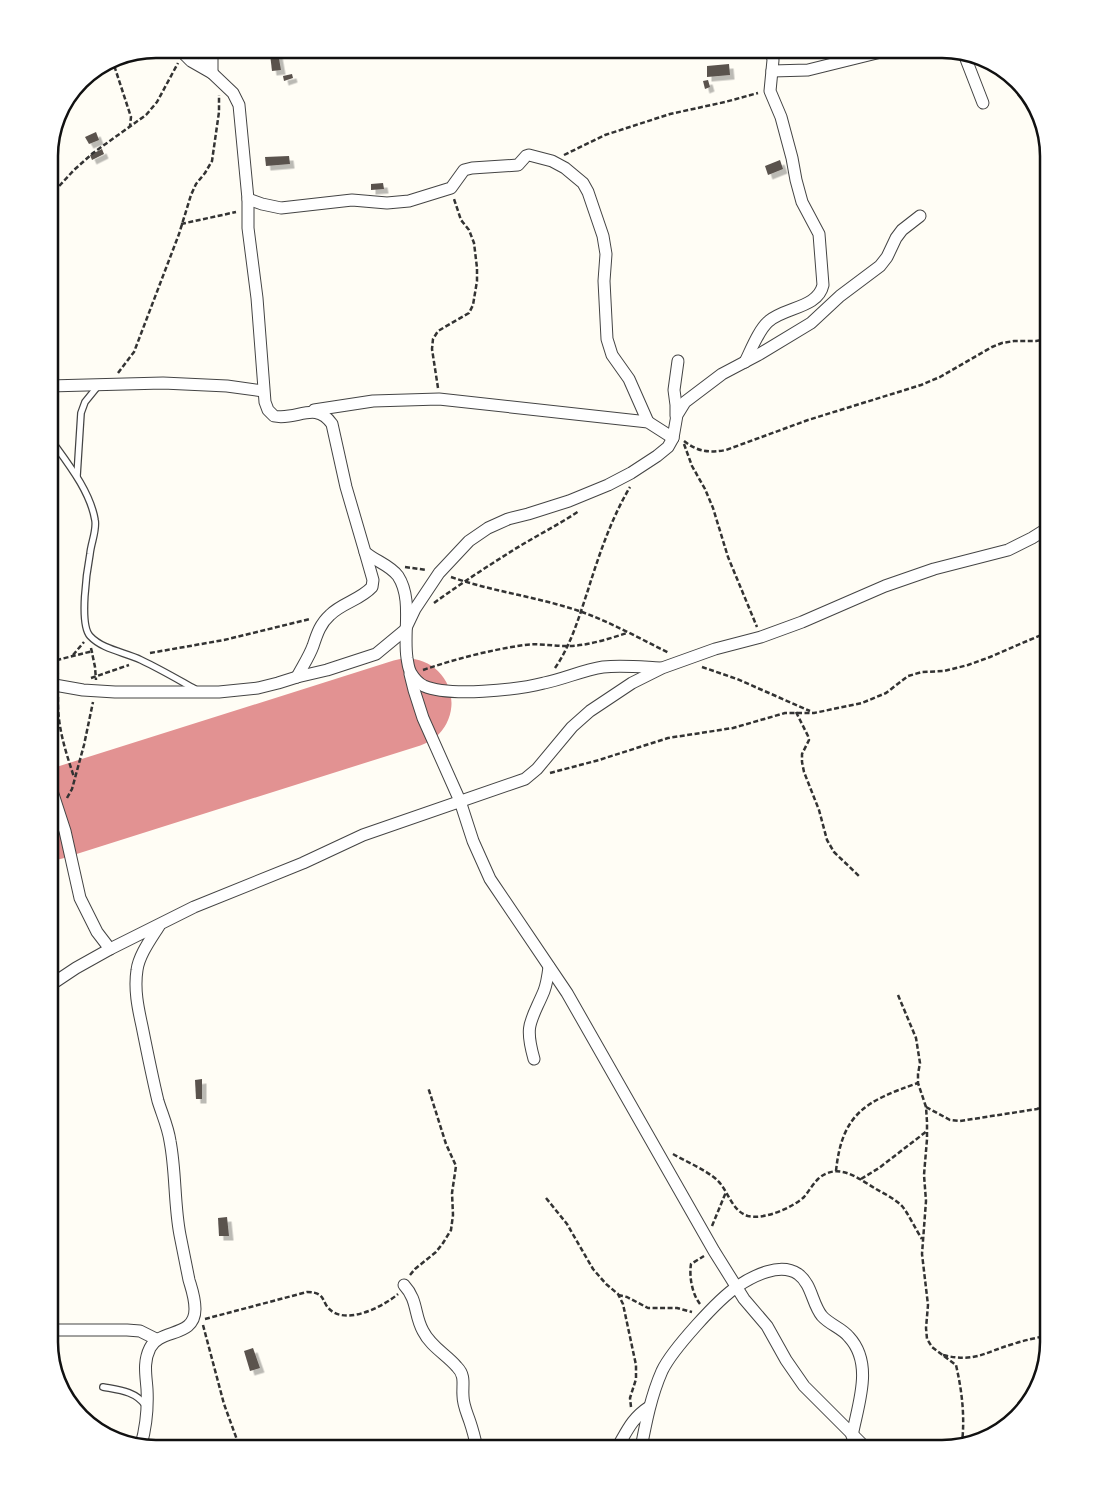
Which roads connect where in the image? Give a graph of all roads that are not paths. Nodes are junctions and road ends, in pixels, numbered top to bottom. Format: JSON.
{"nodes":[{"id":1,"x":188,"y":58,"type":"edge"},
{"id":2,"x":204,"y":58,"type":"edge"},
{"id":3,"x":212,"y":58,"type":"edge"},
{"id":4,"x":773,"y":58,"type":"edge"},
{"id":5,"x":852,"y":58,"type":"edge"},
{"id":6,"x":967,"y":61,"type":"edge"},
{"id":7,"x":772,"y":71,"type":"junction"},
{"id":8,"x":212,"y":72,"type":"junction"},
{"id":9,"x":983,"y":103,"type":"dead end"},
{"id":10,"x":248,"y":204,"type":"junction"},
{"id":11,"x":920,"y":216,"type":"dead end"},
{"id":12,"x":678,"y":361,"type":"dead end"},
{"id":13,"x":745,"y":362,"type":"junction"},
{"id":14,"x":104,"y":384,"type":"junction"},
{"id":15,"x":58,"y":386,"type":"edge"},
{"id":16,"x":263,"y":391,"type":"junction"},
{"id":17,"x":310,"y":411,"type":"junction"},
{"id":18,"x":676,"y":420,"type":"junction"},
{"id":19,"x":648,"y":422,"type":"junction"},
{"id":20,"x":673,"y":438,"type":"junction"},
{"id":21,"x":58,"y":450,"type":"edge"},
{"id":22,"x":77,"y":476,"type":"junction"},
{"id":23,"x":1040,"y":533,"type":"edge"},
{"id":24,"x":365,"y":552,"type":"junction"},
{"id":25,"x":405,"y":630,"type":"junction"},
{"id":26,"x":662,"y":668,"type":"junction"},
{"id":27,"x":410,"y":672,"type":"junction"},
{"id":28,"x":297,"y":677,"type":"junction"},
{"id":29,"x":58,"y":686,"type":"edge"},
{"id":30,"x":202,"y":692,"type":"junction"},
{"id":31,"x":460,"y":801,"type":"junction"},
{"id":32,"x":58,"y":810,"type":"edge"},
{"id":33,"x":159,"y":926,"type":"junction"},
{"id":34,"x":110,"y":949,"type":"junction"},
{"id":35,"x":549,"y":967,"type":"junction"},
{"id":36,"x":58,"y":980,"type":"edge"},
{"id":37,"x":534,"y":1059,"type":"dead end"},
{"id":38,"x":404,"y":1285,"type":"road end"},
{"id":39,"x":736,"y":1287,"type":"junction"},
{"id":40,"x":58,"y":1330,"type":"edge"},
{"id":41,"x":156,"y":1339,"type":"junction"},
{"id":42,"x":102,"y":1387,"type":"dead end"},
{"id":43,"x":147,"y":1407,"type":"junction"},
{"id":44,"x":649,"y":1407,"type":"junction"},
{"id":45,"x":852,"y":1436,"type":"junction"},
{"id":46,"x":142,"y":1438,"type":"edge"},
{"id":47,"x":475,"y":1439,"type":"edge"},
{"id":48,"x":622,"y":1440,"type":"edge"},
{"id":49,"x":643,"y":1440,"type":"edge"},
{"id":50,"x":857,"y":1440,"type":"edge"}],
"edges":[{"from":1,"to":8,"type":"street"},
{"from":2,"to":8,"type":"street"},
{"from":3,"to":8,"type":"street"},
{"from":4,"to":7,"type":"street"},
{"from":5,"to":7,"type":"street"},
{"from":6,"to":9,"type":"street"},
{"from":7,"to":13,"type":"street"},
{"from":8,"to":10,"type":"street"},
{"from":10,"to":16,"type":"street"},
{"from":10,"to":19,"type":"street"},
{"from":11,"to":13,"type":"street"},
{"from":12,"to":18,"type":"street"},
{"from":13,"to":18,"type":"street"},
{"from":14,"to":15,"type":"street"},
{"from":14,"to":16,"type":"street"},
{"from":14,"to":22,"type":"lane"},
{"from":16,"to":17,"type":"street"},
{"from":17,"to":19,"type":"street"},
{"from":17,"to":24,"type":"street"},
{"from":18,"to":20,"type":"street"},
{"from":19,"to":20,"type":"street"},
{"from":20,"to":25,"type":"street"},
{"from":21,"to":22,"type":"lane"},
{"from":22,"to":30,"type":"lane"},
{"from":23,"to":26,"type":"street"},
{"from":24,"to":25,"type":"street"},
{"from":24,"to":28,"type":"street"},
{"from":25,"to":27,"type":"street"},
{"from":25,"to":28,"type":"street"},
{"from":26,"to":27,"type":"street"},
{"from":26,"to":31,"type":"street"},
{"from":27,"to":31,"type":"street"},
{"from":28,"to":30,"type":"street"},
{"from":29,"to":30,"type":"street"},
{"from":31,"to":33,"type":"street"},
{"from":31,"to":35,"type":"street"},
{"from":32,"to":34,"type":"street"},
{"from":33,"to":34,"type":"street"},
{"from":33,"to":41,"type":"street"},
{"from":34,"to":36,"type":"street"},
{"from":35,"to":37,"type":"street"},
{"from":35,"to":39,"type":"street"},
{"from":38,"to":47,"type":"street"},
{"from":39,"to":44,"type":"street"},
{"from":39,"to":45,"type":"street"},
{"from":39,"to":45,"type":"street"},
{"from":40,"to":41,"type":"street"},
{"from":41,"to":43,"type":"street"},
{"from":42,"to":43,"type":"lane"},
{"from":43,"to":46,"type":"street"},
{"from":44,"to":48,"type":"street"},
{"from":44,"to":49,"type":"street"},
{"from":45,"to":50,"type":"street"}]}
